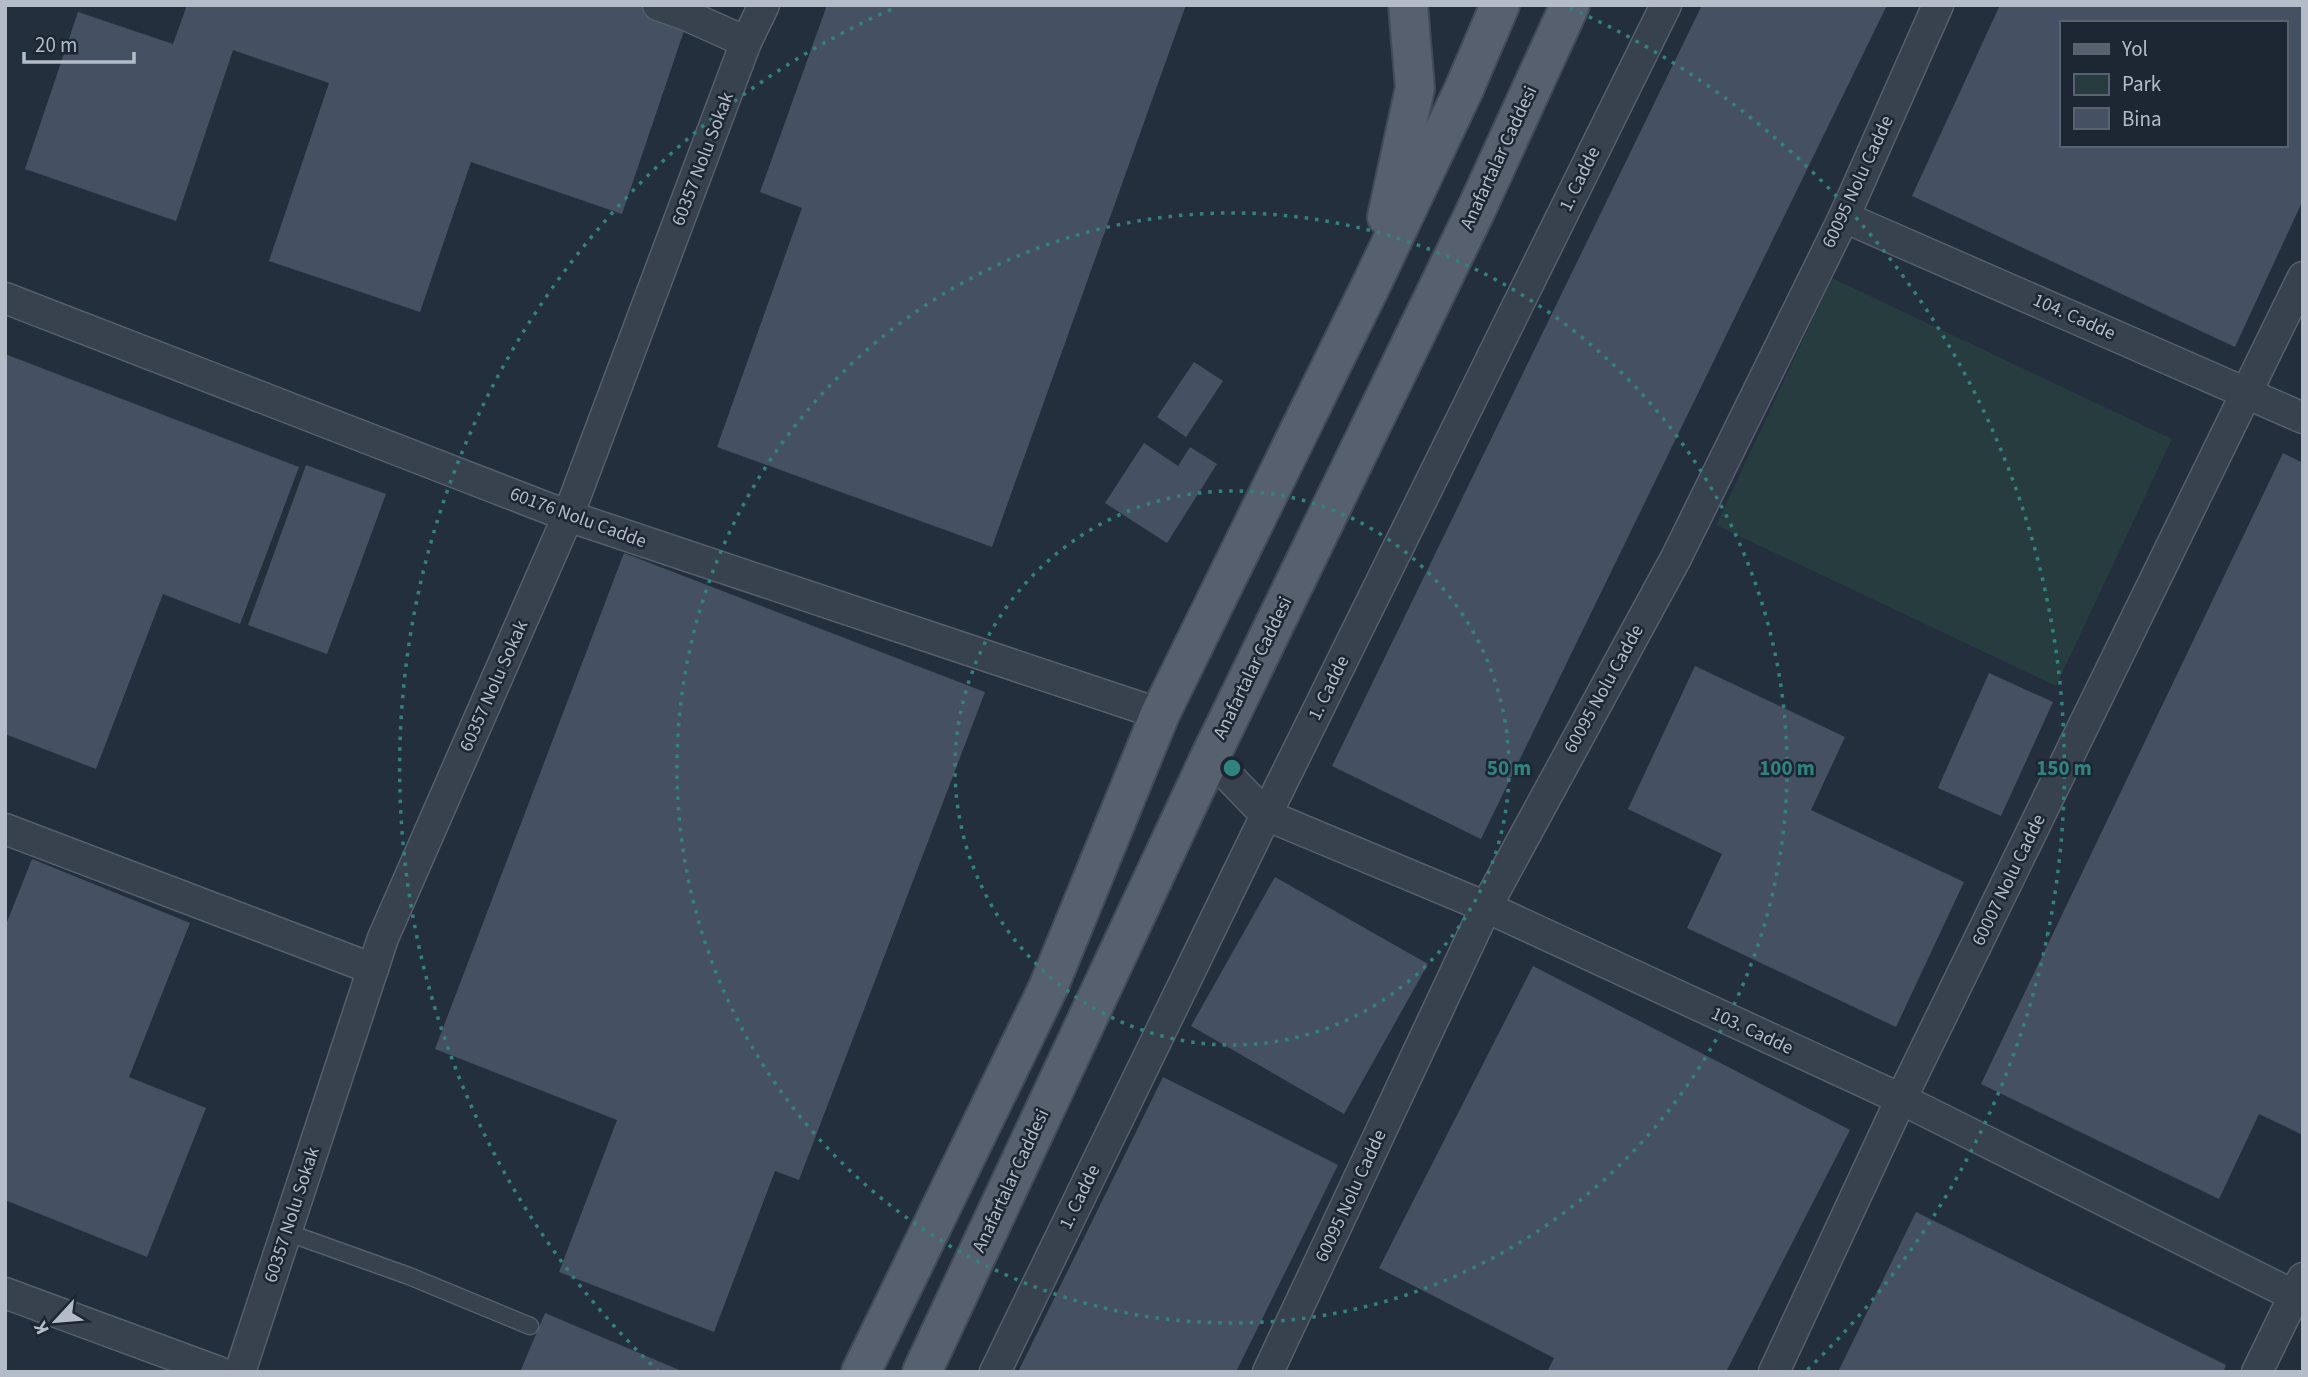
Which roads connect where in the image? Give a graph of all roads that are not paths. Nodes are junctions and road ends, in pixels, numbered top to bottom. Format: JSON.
{"nodes":[{"id":1,"x":658,"y":5,"type":"edge"},
{"id":2,"x":764,"y":5,"type":"edge"},
{"id":3,"x":1408,"y":5,"type":"edge"},
{"id":4,"x":1500,"y":5,"type":"edge"},
{"id":5,"x":1570,"y":5,"type":"edge"},
{"id":6,"x":1666,"y":5,"type":"edge"},
{"id":7,"x":1938,"y":5,"type":"edge"},
{"id":8,"x":747,"y":42,"type":"junction"},
{"id":9,"x":1844,"y":217,"type":"junction"},
{"id":10,"x":2303,"y":277,"type":"edge"},
{"id":11,"x":1373,"y":281,"type":"junction"},
{"id":12,"x":5,"y":298,"type":"edge"},
{"id":13,"x":2247,"y":392,"type":"junction"},
{"id":14,"x":2303,"y":418,"type":"edge"},
{"id":15,"x":568,"y":516,"type":"junction"},
{"id":16,"x":1160,"y":714,"type":"junction"},
{"id":17,"x":1210,"y":757,"type":"junction"},
{"id":18,"x":1266,"y":815,"type":"junction"},
{"id":19,"x":5,"y":829,"type":"edge"},
{"id":20,"x":1486,"y":907,"type":"junction"},
{"id":21,"x":373,"y":969,"type":"junction"},
{"id":22,"x":1901,"y":1100,"type":"junction"},
{"id":23,"x":286,"y":1232,"type":"junction"},
{"id":24,"x":2300,"y":1291,"type":"edge"},
{"id":25,"x":5,"y":1293,"type":"edge"},
{"id":26,"x":530,"y":1326,"type":"dead end"},
{"id":27,"x":219,"y":1372,"type":"edge"},
{"id":28,"x":240,"y":1372,"type":"edge"},
{"id":29,"x":861,"y":1372,"type":"edge"},
{"id":30,"x":922,"y":1372,"type":"edge"},
{"id":31,"x":995,"y":1372,"type":"edge"},
{"id":32,"x":1268,"y":1372,"type":"edge"},
{"id":33,"x":1774,"y":1372,"type":"edge"},
{"id":34,"x":2257,"y":1372,"type":"edge"}],
"edges":[{"from":1,"to":8,"type":"street"},
{"from":2,"to":8,"type":"street","name":"60357 Nolu Sokak"},
{"from":3,"to":11,"type":"main road"},
{"from":4,"to":11,"type":"main road"},
{"from":5,"to":17,"type":"main road","name":"Anafartalar Caddesi"},
{"from":6,"to":18,"type":"street","name":"1. Cadde"},
{"from":7,"to":9,"type":"street","name":"60095 Nolu Cadde"},
{"from":8,"to":15,"type":"street","name":"60357 Nolu Sokak"},
{"from":9,"to":13,"type":"street","name":"104. Cadde"},
{"from":9,"to":20,"type":"street","name":"60095 Nolu Cadde"},
{"from":10,"to":13,"type":"street","name":"60007 Nolu Cadde"},
{"from":11,"to":16,"type":"main road"},
{"from":12,"to":15,"type":"street","name":"60176 Nolu Cadde"},
{"from":13,"to":14,"type":"street","name":"104. Cadde"},
{"from":13,"to":22,"type":"street","name":"60007 Nolu Cadde"},
{"from":15,"to":16,"type":"street","name":"60176 Nolu Cadde"},
{"from":15,"to":21,"type":"street","name":"60357 Nolu Sokak"},
{"from":16,"to":29,"type":"main road"},
{"from":17,"to":18,"type":"street","name":"103. Cadde"},
{"from":17,"to":30,"type":"main road","name":"Anafartalar Caddesi"},
{"from":18,"to":20,"type":"street","name":"103. Cadde"},
{"from":18,"to":31,"type":"street","name":"1. Cadde"},
{"from":19,"to":21,"type":"street"},
{"from":20,"to":22,"type":"street","name":"103. Cadde"},
{"from":20,"to":32,"type":"street","name":"60095 Nolu Cadde"},
{"from":21,"to":23,"type":"street","name":"60357 Nolu Sokak"},
{"from":22,"to":24,"type":"street","name":"103. Cadde"},
{"from":22,"to":33,"type":"street","name":"60007 Nolu Cadde"},
{"from":23,"to":26,"type":"lane"},
{"from":23,"to":28,"type":"street","name":"60357 Nolu Sokak"},
{"from":24,"to":34,"type":"street"},
{"from":25,"to":27,"type":"street"}]}
